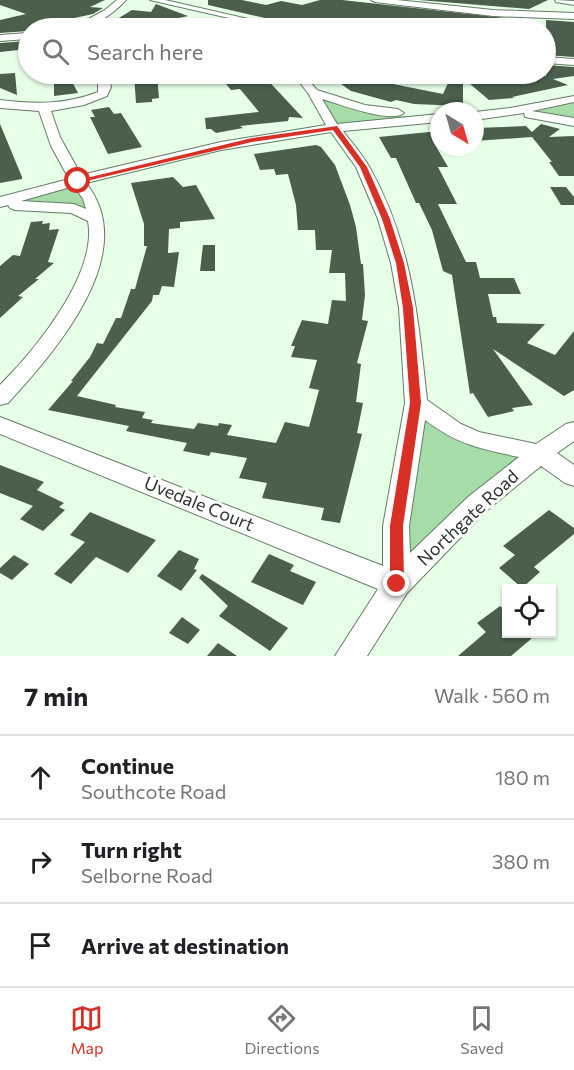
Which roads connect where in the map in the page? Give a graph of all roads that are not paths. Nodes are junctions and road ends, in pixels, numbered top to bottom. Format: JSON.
{"nodes":[{"id":1,"x":122,"y":0,"type":"edge"},
{"id":2,"x":154,"y":0,"type":"edge"},
{"id":3,"x":375,"y":0,"type":"edge"},
{"id":4,"x":550,"y":0,"type":"edge"},
{"id":5,"x":559,"y":0,"type":"edge"},
{"id":6,"x":574,"y":3,"type":"edge"},
{"id":7,"x":524,"y":14,"type":"junction"},
{"id":8,"x":220,"y":16,"type":"junction"},
{"id":9,"x":574,"y":16,"type":"edge"},
{"id":10,"x":97,"y":18,"type":"edge"},
{"id":11,"x":224,"y":18,"type":"edge"},
{"id":12,"x":230,"y":18,"type":"edge"},
{"id":13,"x":18,"y":37,"type":"edge"},
{"id":14,"x":0,"y":38,"type":"edge"},
{"id":15,"x":556,"y":61,"type":"edge"},
{"id":16,"x":574,"y":62,"type":"edge"},
{"id":17,"x":105,"y":84,"type":"edge"},
{"id":18,"x":306,"y":84,"type":"edge"},
{"id":19,"x":313,"y":92,"type":"junction"},
{"id":20,"x":574,"y":99,"type":"edge"},
{"id":21,"x":0,"y":104,"type":"edge"},
{"id":22,"x":44,"y":108,"type":"junction"},
{"id":23,"x":510,"y":112,"type":"junction"},
{"id":24,"x":484,"y":115,"type":"edge"},
{"id":25,"x":430,"y":116,"type":"edge"},
{"id":26,"x":430,"y":118,"type":"edge"},
{"id":27,"x":574,"y":122,"type":"edge"},
{"id":28,"x":335,"y":128,"type":"junction"},
{"id":29,"x":78,"y":181,"type":"junction"},
{"id":30,"x":0,"y":204,"type":"edge"},
{"id":31,"x":96,"y":219,"type":"junction"},
{"id":32,"x":0,"y":398,"type":"edge"},
{"id":33,"x":416,"y":403,"type":"junction"},
{"id":34,"x":0,"y":425,"type":"edge"},
{"id":35,"x":574,"y":430,"type":"edge"},
{"id":36,"x":540,"y":453,"type":"junction"},
{"id":37,"x":574,"y":477,"type":"edge"},
{"id":38,"x":397,"y":584,"type":"junction"},
{"id":39,"x":350,"y":656,"type":"edge"}],
"edges":[{"from":1,"to":10,"type":"street"},
{"from":2,"to":8,"type":"street"},
{"from":3,"to":7,"type":"street"},
{"from":4,"to":7,"type":"street"},
{"from":5,"to":6,"type":"street"},
{"from":7,"to":9,"type":"street"},
{"from":8,"to":11,"type":"street"},
{"from":8,"to":12,"type":"street"},
{"from":13,"to":14,"type":"street"},
{"from":15,"to":16,"type":"street"},
{"from":17,"to":22,"type":"street"},
{"from":18,"to":19,"type":"street"},
{"from":19,"to":25,"type":"street"},
{"from":19,"to":28,"type":"street"},
{"from":20,"to":23,"type":"street"},
{"from":21,"to":22,"type":"street"},
{"from":22,"to":29,"type":"street"},
{"from":23,"to":24,"type":"street"},
{"from":23,"to":27,"type":"street"},
{"from":26,"to":28,"type":"street"},
{"from":28,"to":29,"type":"street"},
{"from":28,"to":33,"type":"street"},
{"from":29,"to":30,"type":"street"},
{"from":29,"to":31,"type":"street"},
{"from":30,"to":31,"type":"street"},
{"from":31,"to":32,"type":"street"},
{"from":33,"to":36,"type":"street","name":"Northgate Road"},
{"from":33,"to":38,"type":"street"},
{"from":34,"to":38,"type":"street","name":"Uvedale Court"},
{"from":35,"to":36,"type":"street","name":"Northgate Road"},
{"from":36,"to":37,"type":"street"},
{"from":36,"to":38,"type":"street","name":"Northgate Road"},
{"from":38,"to":39,"type":"street","name":"Northgate Road"}]}
